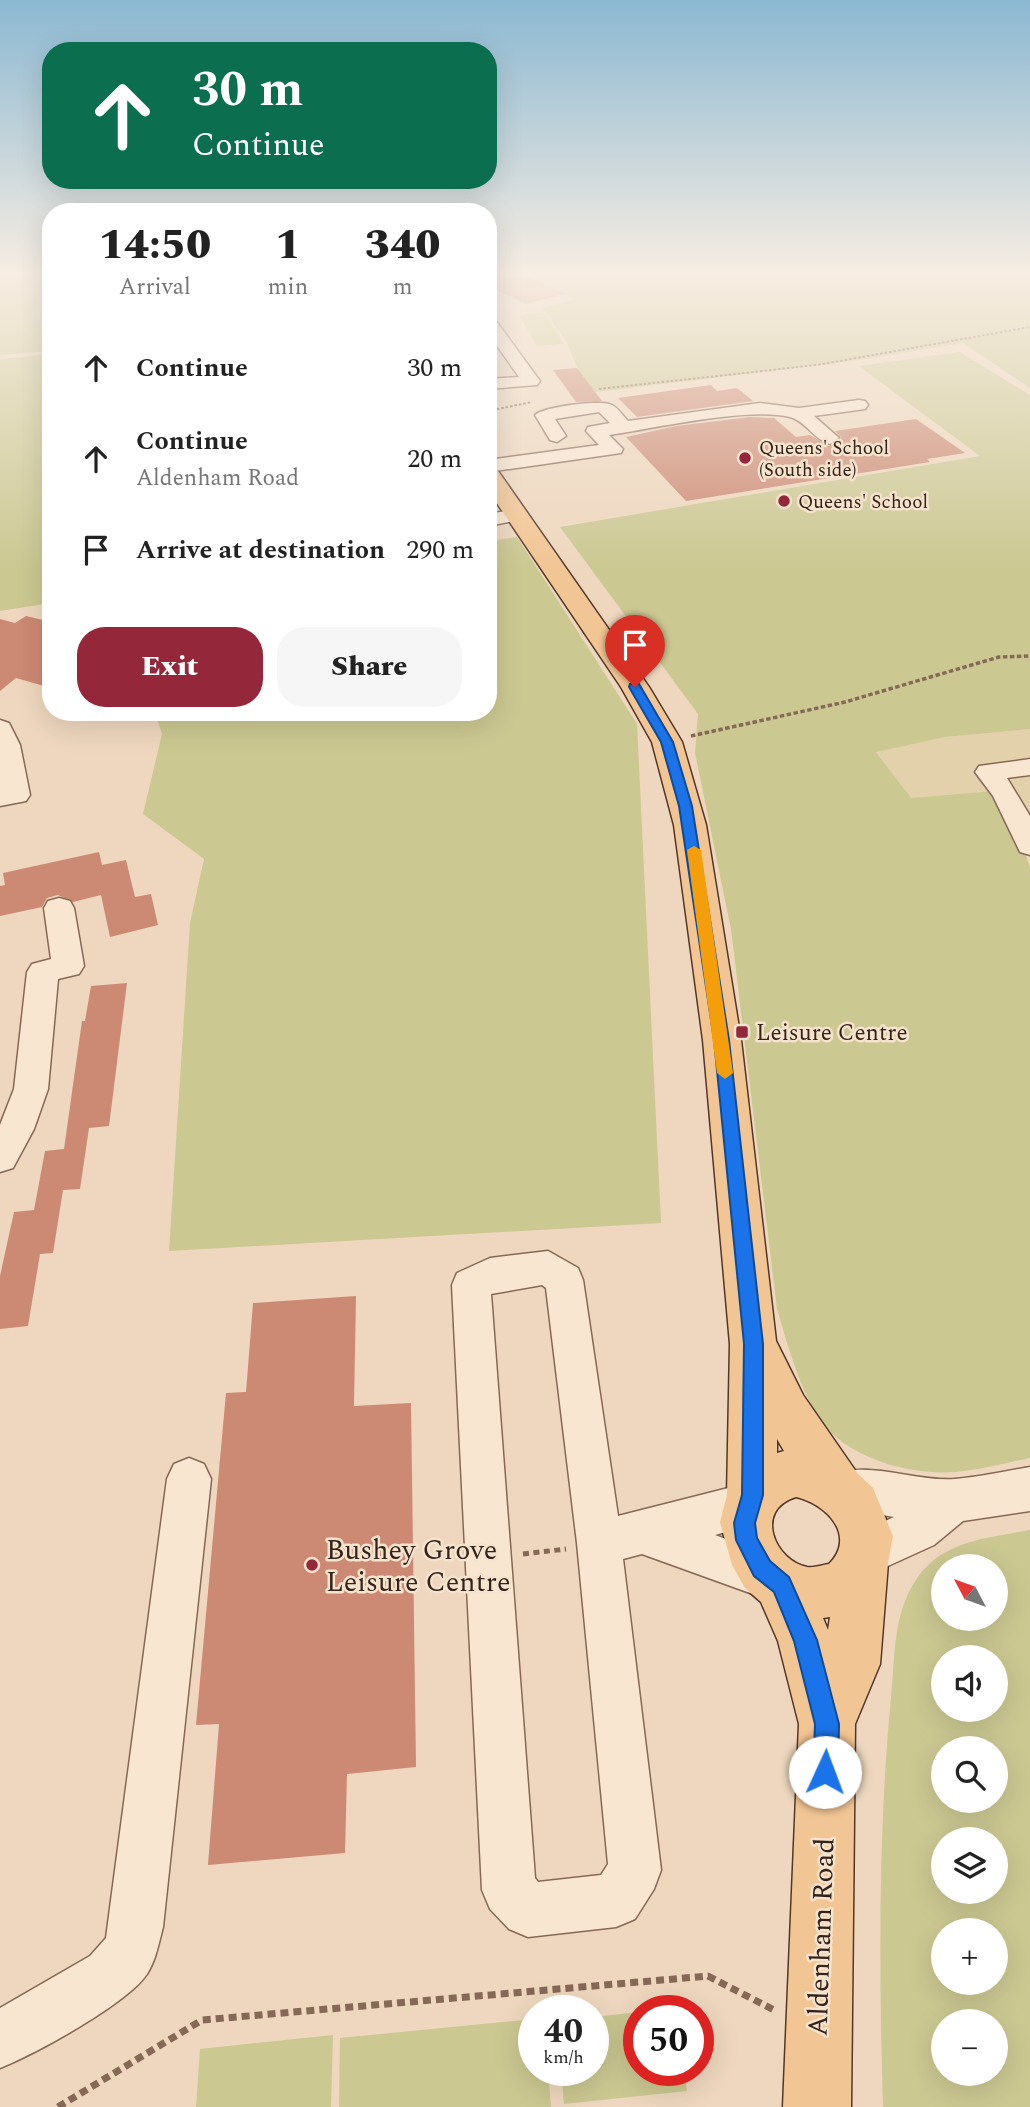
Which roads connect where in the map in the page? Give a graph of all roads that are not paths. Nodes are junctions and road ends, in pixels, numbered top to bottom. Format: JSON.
{"nodes":[{"id":1,"x":526,"y":374,"type":"edge"},
{"id":2,"x":497,"y":383,"type":"edge"},
{"id":3,"x":859,"y":405,"type":"dead end"},
{"id":4,"x":574,"y":409,"type":"junction"},
{"id":5,"x":799,"y":413,"type":"junction"},
{"id":6,"x":623,"y":427,"type":"junction"},
{"id":7,"x":576,"y":434,"type":"junction"},
{"id":8,"x":830,"y":438,"type":"dead end"},
{"id":9,"x":534,"y":439,"type":"dead end"},
{"id":10,"x":497,"y":465,"type":"edge"},
{"id":11,"x":497,"y":500,"type":"edge"},
{"id":12,"x":503,"y":518,"type":"edge"},
{"id":13,"x":0,"y":728,"type":"edge"},
{"id":14,"x":1030,"y":767,"type":"edge"},
{"id":15,"x":0,"y":799,"type":"edge"},
{"id":16,"x":1030,"y":846,"type":"edge"},
{"id":17,"x":59,"y":908,"type":"dead end"},
{"id":18,"x":0,"y":1158,"type":"edge"},
{"id":19,"x":753,"y":1344,"type":"junction"},
{"id":20,"x":189,"y":1479,"type":"dead end"},
{"id":21,"x":840,"y":1488,"type":"junction"},
{"id":22,"x":1030,"y":1489,"type":"edge"},
{"id":23,"x":750,"y":1500,"type":"junction"},
{"id":24,"x":954,"y":1501,"type":"junction"},
{"id":25,"x":642,"y":1532,"type":"junction"},
{"id":26,"x":599,"y":1543,"type":"junction"},
{"id":27,"x":864,"y":1559,"type":"junction"},
{"id":28,"x":777,"y":1581,"type":"junction"},
{"id":29,"x":827,"y":1724,"type":"junction"},
{"id":30,"x":0,"y":2040,"type":"edge"},
{"id":31,"x":817,"y":2107,"type":"edge"}],
"edges":[{"from":1,"to":2,"type":"street"},
{"from":3,"to":5,"type":"street"},
{"from":4,"to":6,"type":"street"},
{"from":4,"to":7,"type":"street"},
{"from":4,"to":7,"type":"street"},
{"from":5,"to":6,"type":"street"},
{"from":5,"to":8,"type":"street"},
{"from":6,"to":7,"type":"street"},
{"from":7,"to":9,"type":"street"},
{"from":7,"to":10,"type":"street"},
{"from":11,"to":12,"type":"main road"},
{"from":12,"to":19,"type":"main road"},
{"from":13,"to":15,"type":"street"},
{"from":14,"to":16,"type":"street"},
{"from":17,"to":18,"type":"street"},
{"from":19,"to":21,"type":"main road"},
{"from":19,"to":23,"type":"main road"},
{"from":20,"to":30,"type":"street"},
{"from":21,"to":23,"type":"main road"},
{"from":21,"to":24,"type":"street"},
{"from":21,"to":27,"type":"main road"},
{"from":22,"to":24,"type":"street"},
{"from":23,"to":25,"type":"street"},
{"from":23,"to":28,"type":"main road"},
{"from":24,"to":27,"type":"street"},
{"from":25,"to":26,"type":"street"},
{"from":25,"to":28,"type":"street"},
{"from":26,"to":26,"type":"street"},
{"from":27,"to":28,"type":"main road"},
{"from":27,"to":29,"type":"main road","name":"Aldenham Road"},
{"from":28,"to":29,"type":"main road","name":"Aldenham Road"},
{"from":29,"to":31,"type":"main road","name":"Aldenham Road"}]}
